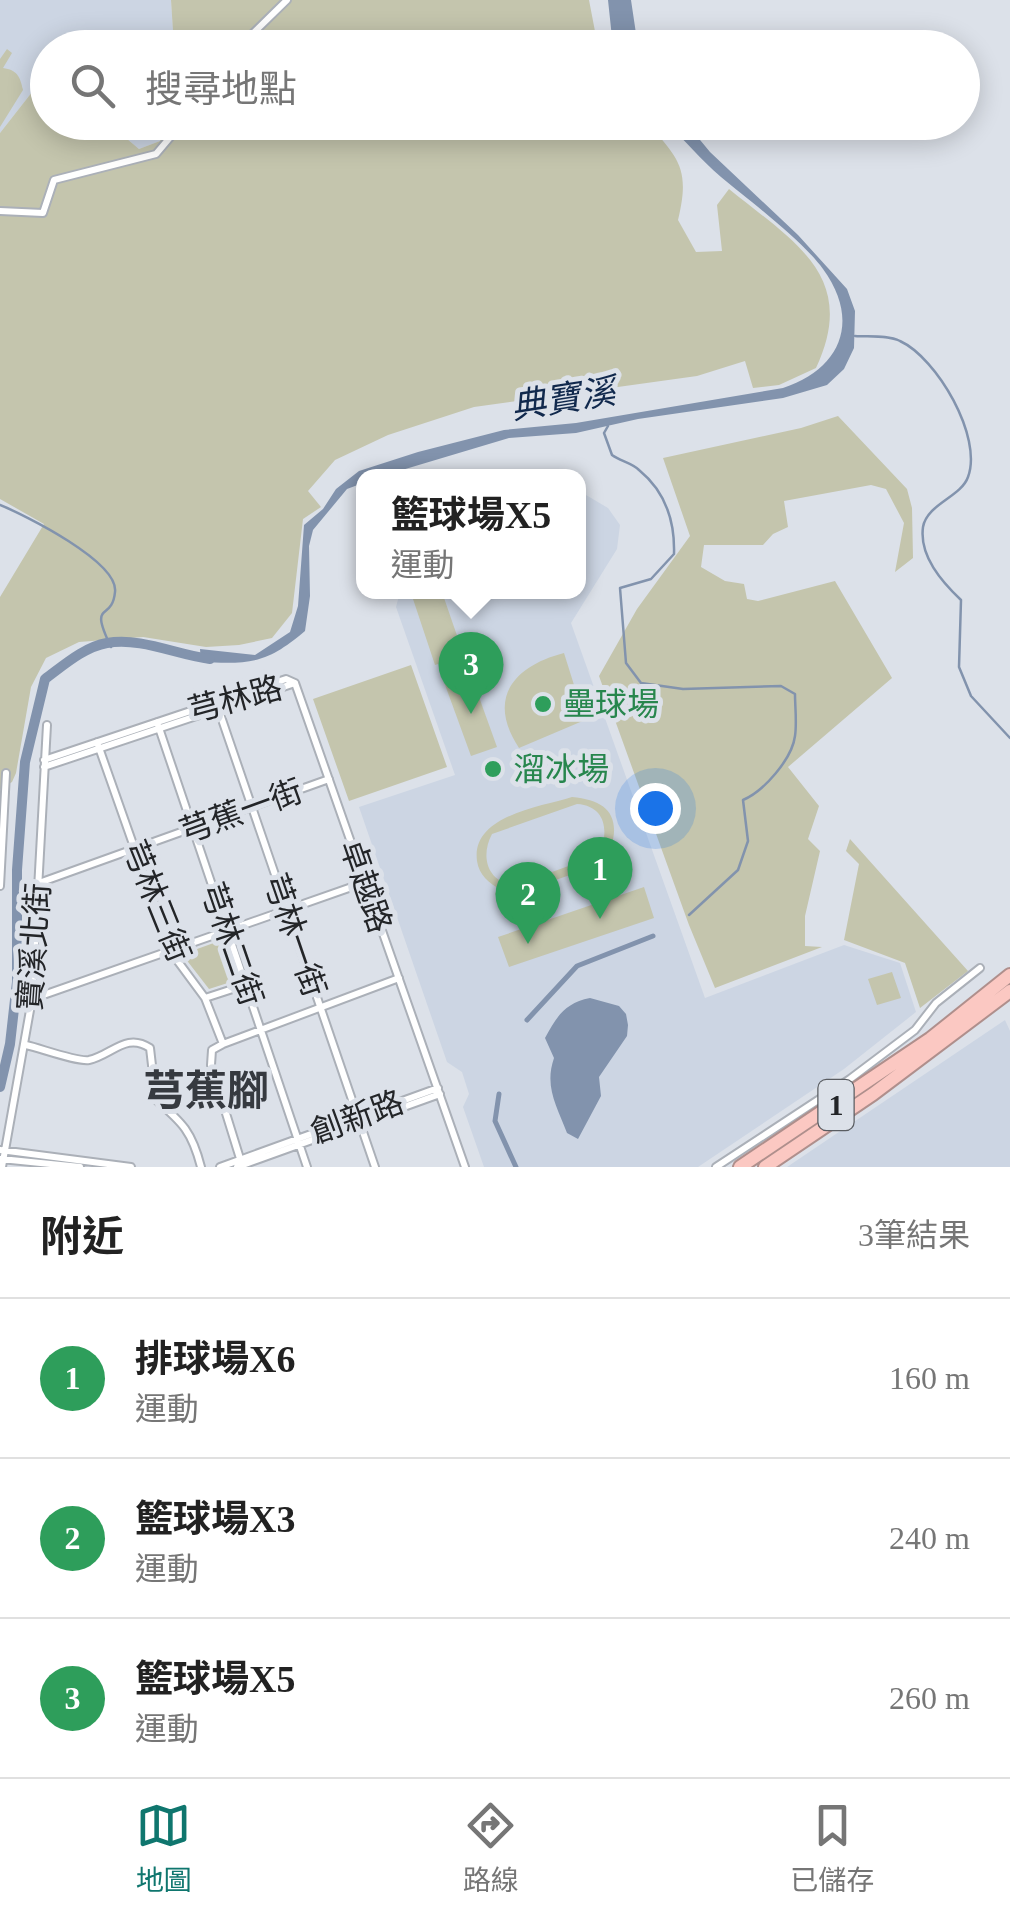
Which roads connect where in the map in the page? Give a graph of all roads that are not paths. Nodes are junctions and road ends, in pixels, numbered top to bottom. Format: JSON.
{"nodes":[{"id":1,"x":287,"y":0,"type":"edge"},
{"id":2,"x":256,"y":30,"type":"edge"},
{"id":3,"x":168,"y":140,"type":"edge"},
{"id":4,"x":0,"y":212,"type":"edge"},
{"id":5,"x":295,"y":683,"type":"joint"},
{"id":6,"x":217,"y":706,"type":"junction"},
{"id":7,"x":47,"y":725,"type":"dead end"},
{"id":8,"x":158,"y":725,"type":"junction"},
{"id":9,"x":98,"y":746,"type":"junction"},
{"id":10,"x":44,"y":764,"type":"junction"},
{"id":11,"x":6,"y":773,"type":"dead end"},
{"id":12,"x":329,"y":779,"type":"junction"},
{"id":13,"x":252,"y":807,"type":"junction"},
{"id":14,"x":2,"y":810,"type":"edge"},
{"id":15,"x":192,"y":828,"type":"junction"},
{"id":16,"x":134,"y":850,"type":"junction"},
{"id":17,"x":366,"y":882,"type":"junction"},
{"id":18,"x":39,"y":883,"type":"junction"},
{"id":19,"x":0,"y":886,"type":"edge"},
{"id":20,"x":286,"y":910,"type":"junction"},
{"id":21,"x":226,"y":932,"type":"junction"},
{"id":22,"x":171,"y":952,"type":"junction"},
{"id":23,"x":980,"y":968,"type":"dead end"},
{"id":24,"x":1010,"y":975,"type":"edge"},
{"id":25,"x":399,"y":978,"type":"junction"},
{"id":26,"x":245,"y":985,"type":"junction"},
{"id":27,"x":1010,"y":991,"type":"edge"},
{"id":28,"x":205,"y":998,"type":"junction"},
{"id":29,"x":32,"y":999,"type":"junction"},
{"id":30,"x":320,"y":1007,"type":"junction"},
{"id":31,"x":260,"y":1028,"type":"junction"},
{"id":32,"x":26,"y":1044,"type":"junction"},
{"id":33,"x":223,"y":1044,"type":"junction"},
{"id":34,"x":439,"y":1091,"type":"junction"},
{"id":35,"x":359,"y":1120,"type":"junction"},
{"id":36,"x":298,"y":1141,"type":"junction"},
{"id":37,"x":2,"y":1157,"type":"edge"},
{"id":38,"x":64,"y":1163,"type":"edge"},
{"id":39,"x":240,"y":1163,"type":"edge"},
{"id":40,"x":80,"y":1167,"type":"edge"},
{"id":41,"x":131,"y":1167,"type":"edge"},
{"id":42,"x":201,"y":1167,"type":"edge"},
{"id":43,"x":220,"y":1167,"type":"edge"},
{"id":44,"x":307,"y":1167,"type":"edge"},
{"id":45,"x":375,"y":1167,"type":"edge"},
{"id":46,"x":465,"y":1167,"type":"edge"},
{"id":47,"x":716,"y":1167,"type":"edge"},
{"id":48,"x":740,"y":1167,"type":"edge"},
{"id":49,"x":765,"y":1167,"type":"edge"}],
"edges":[{"from":1,"to":2,"type":"street"},
{"from":3,"to":4,"type":"street"},
{"from":5,"to":6,"type":"street","name":"芎林路"},
{"from":5,"to":12,"type":"street","name":"卓越路"},
{"from":6,"to":8,"type":"street","name":"芎林路"},
{"from":6,"to":13,"type":"street","name":"芎林一街"},
{"from":7,"to":10,"type":"street","name":"寶溪北街"},
{"from":8,"to":9,"type":"street","name":"芎林路"},
{"from":8,"to":15,"type":"street","name":"芎林二街"},
{"from":9,"to":10,"type":"street","name":"芎林路"},
{"from":9,"to":16,"type":"street","name":"芎林三街"},
{"from":10,"to":18,"type":"street","name":"寶溪北街"},
{"from":11,"to":14,"type":"street"},
{"from":12,"to":13,"type":"street","name":"芎蕉一街"},
{"from":12,"to":17,"type":"street","name":"卓越路"},
{"from":13,"to":15,"type":"street","name":"芎蕉一街"},
{"from":13,"to":20,"type":"street","name":"芎林一街"},
{"from":14,"to":19,"type":"street"},
{"from":15,"to":16,"type":"street","name":"芎蕉一街"},
{"from":15,"to":21,"type":"street","name":"芎林二街"},
{"from":16,"to":18,"type":"street","name":"芎蕉一街"},
{"from":16,"to":22,"type":"street","name":"芎林三街"},
{"from":17,"to":20,"type":"street"},
{"from":17,"to":25,"type":"street","name":"卓越路"},
{"from":18,"to":29,"type":"street","name":"寶溪北街"},
{"from":20,"to":21,"type":"street"},
{"from":20,"to":30,"type":"street","name":"芎林一街"},
{"from":21,"to":22,"type":"street"},
{"from":21,"to":26,"type":"street","name":"芎林二街"},
{"from":22,"to":28,"type":"street","name":"芎林三街"},
{"from":22,"to":29,"type":"street"},
{"from":23,"to":47,"type":"street"},
{"from":24,"to":48,"type":"highway","number":"1"},
{"from":25,"to":30,"type":"street"},
{"from":25,"to":34,"type":"street","name":"卓越路"},
{"from":26,"to":28,"type":"street"},
{"from":26,"to":31,"type":"street","name":"芎林二街"},
{"from":27,"to":49,"type":"highway","number":"1"},
{"from":28,"to":33,"type":"street","name":"芎林三街"},
{"from":29,"to":32,"type":"street","name":"寶溪北街"},
{"from":30,"to":31,"type":"street"},
{"from":30,"to":35,"type":"street","name":"芎林一街"},
{"from":31,"to":33,"type":"street"},
{"from":31,"to":36,"type":"street","name":"芎林二街"},
{"from":32,"to":37,"type":"street","name":"寶溪北街"},
{"from":32,"to":42,"type":"street"},
{"from":33,"to":39,"type":"street","name":"芎林三街"},
{"from":34,"to":35,"type":"street","name":"創新路"},
{"from":34,"to":46,"type":"street","name":"卓越路"},
{"from":35,"to":36,"type":"street","name":"創新路"},
{"from":35,"to":45,"type":"street","name":"芎林一街"},
{"from":36,"to":39,"type":"street","name":"創新路"},
{"from":36,"to":44,"type":"street","name":"芎林二街"},
{"from":37,"to":38,"type":"street"},
{"from":38,"to":40,"type":"street"},
{"from":38,"to":41,"type":"street"},
{"from":39,"to":43,"type":"street","name":"創新路"}]}
